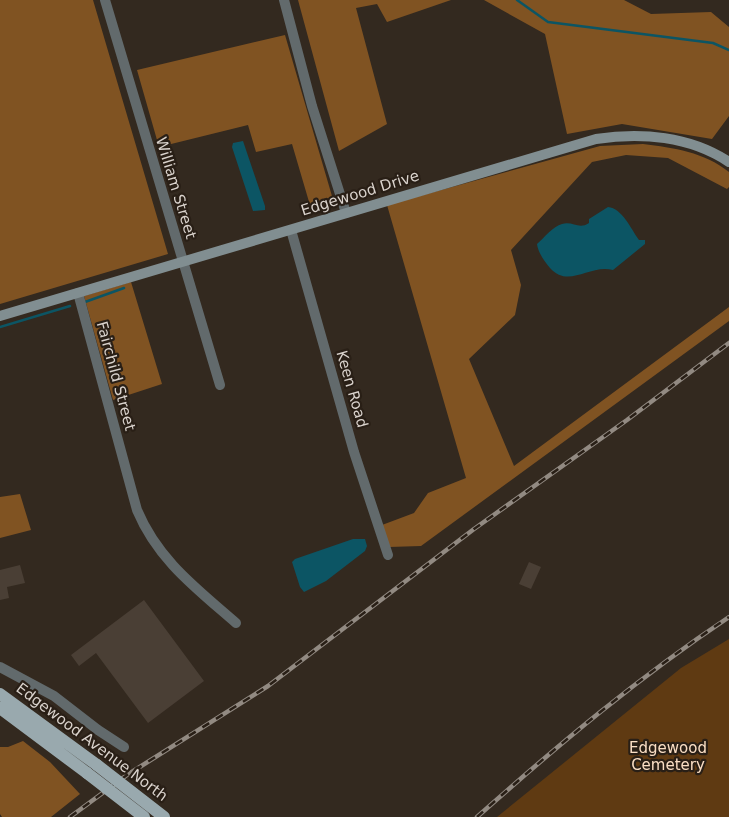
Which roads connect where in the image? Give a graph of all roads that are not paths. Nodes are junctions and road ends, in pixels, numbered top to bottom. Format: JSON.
{"nodes":[{"id":1,"x":105,"y":0,"type":"edge"},
{"id":2,"x":284,"y":0,"type":"edge"},
{"id":3,"x":729,"y":162,"type":"edge"},
{"id":4,"x":346,"y":213,"type":"junction"},
{"id":5,"x":291,"y":230,"type":"junction"},
{"id":6,"x":182,"y":262,"type":"junction"},
{"id":7,"x":78,"y":294,"type":"junction"},
{"id":8,"x":0,"y":316,"type":"edge"},
{"id":9,"x":220,"y":385,"type":"dead end"},
{"id":10,"x":388,"y":555,"type":"dead end"},
{"id":11,"x":236,"y":623,"type":"dead end"},
{"id":12,"x":0,"y":667,"type":"edge"},
{"id":13,"x":0,"y":694,"type":"edge"},
{"id":14,"x":0,"y":708,"type":"edge"},
{"id":15,"x":124,"y":747,"type":"dead end"},
{"id":16,"x":92,"y":769,"type":"junction"},
{"id":17,"x":144,"y":817,"type":"edge"},
{"id":18,"x":164,"y":817,"type":"edge"}],
"edges":[{"from":1,"to":6,"type":"street","name":"William Street"},
{"from":2,"to":4,"type":"street"},
{"from":3,"to":4,"type":"street","name":"Edgewood Drive"},
{"from":4,"to":5,"type":"street","name":"Edgewood Drive"},
{"from":5,"to":6,"type":"street","name":"Edgewood Drive"},
{"from":5,"to":10,"type":"street","name":"Keen Road"},
{"from":6,"to":7,"type":"street","name":"Edgewood Drive"},
{"from":6,"to":9,"type":"street","name":"William Street"},
{"from":7,"to":8,"type":"street","name":"Edgewood Drive"},
{"from":7,"to":11,"type":"street","name":"Fairchild Street"},
{"from":12,"to":15,"type":"street"},
{"from":13,"to":16,"type":"main road","name":"Edgewood Avenue North"},
{"from":14,"to":16,"type":"main road","name":"Edgewood Avenue North"},
{"from":16,"to":17,"type":"main road","name":"Edgewood Avenue North","bridge":true},
{"from":16,"to":18,"type":"main road","name":"Edgewood Avenue North","bridge":true}]}
